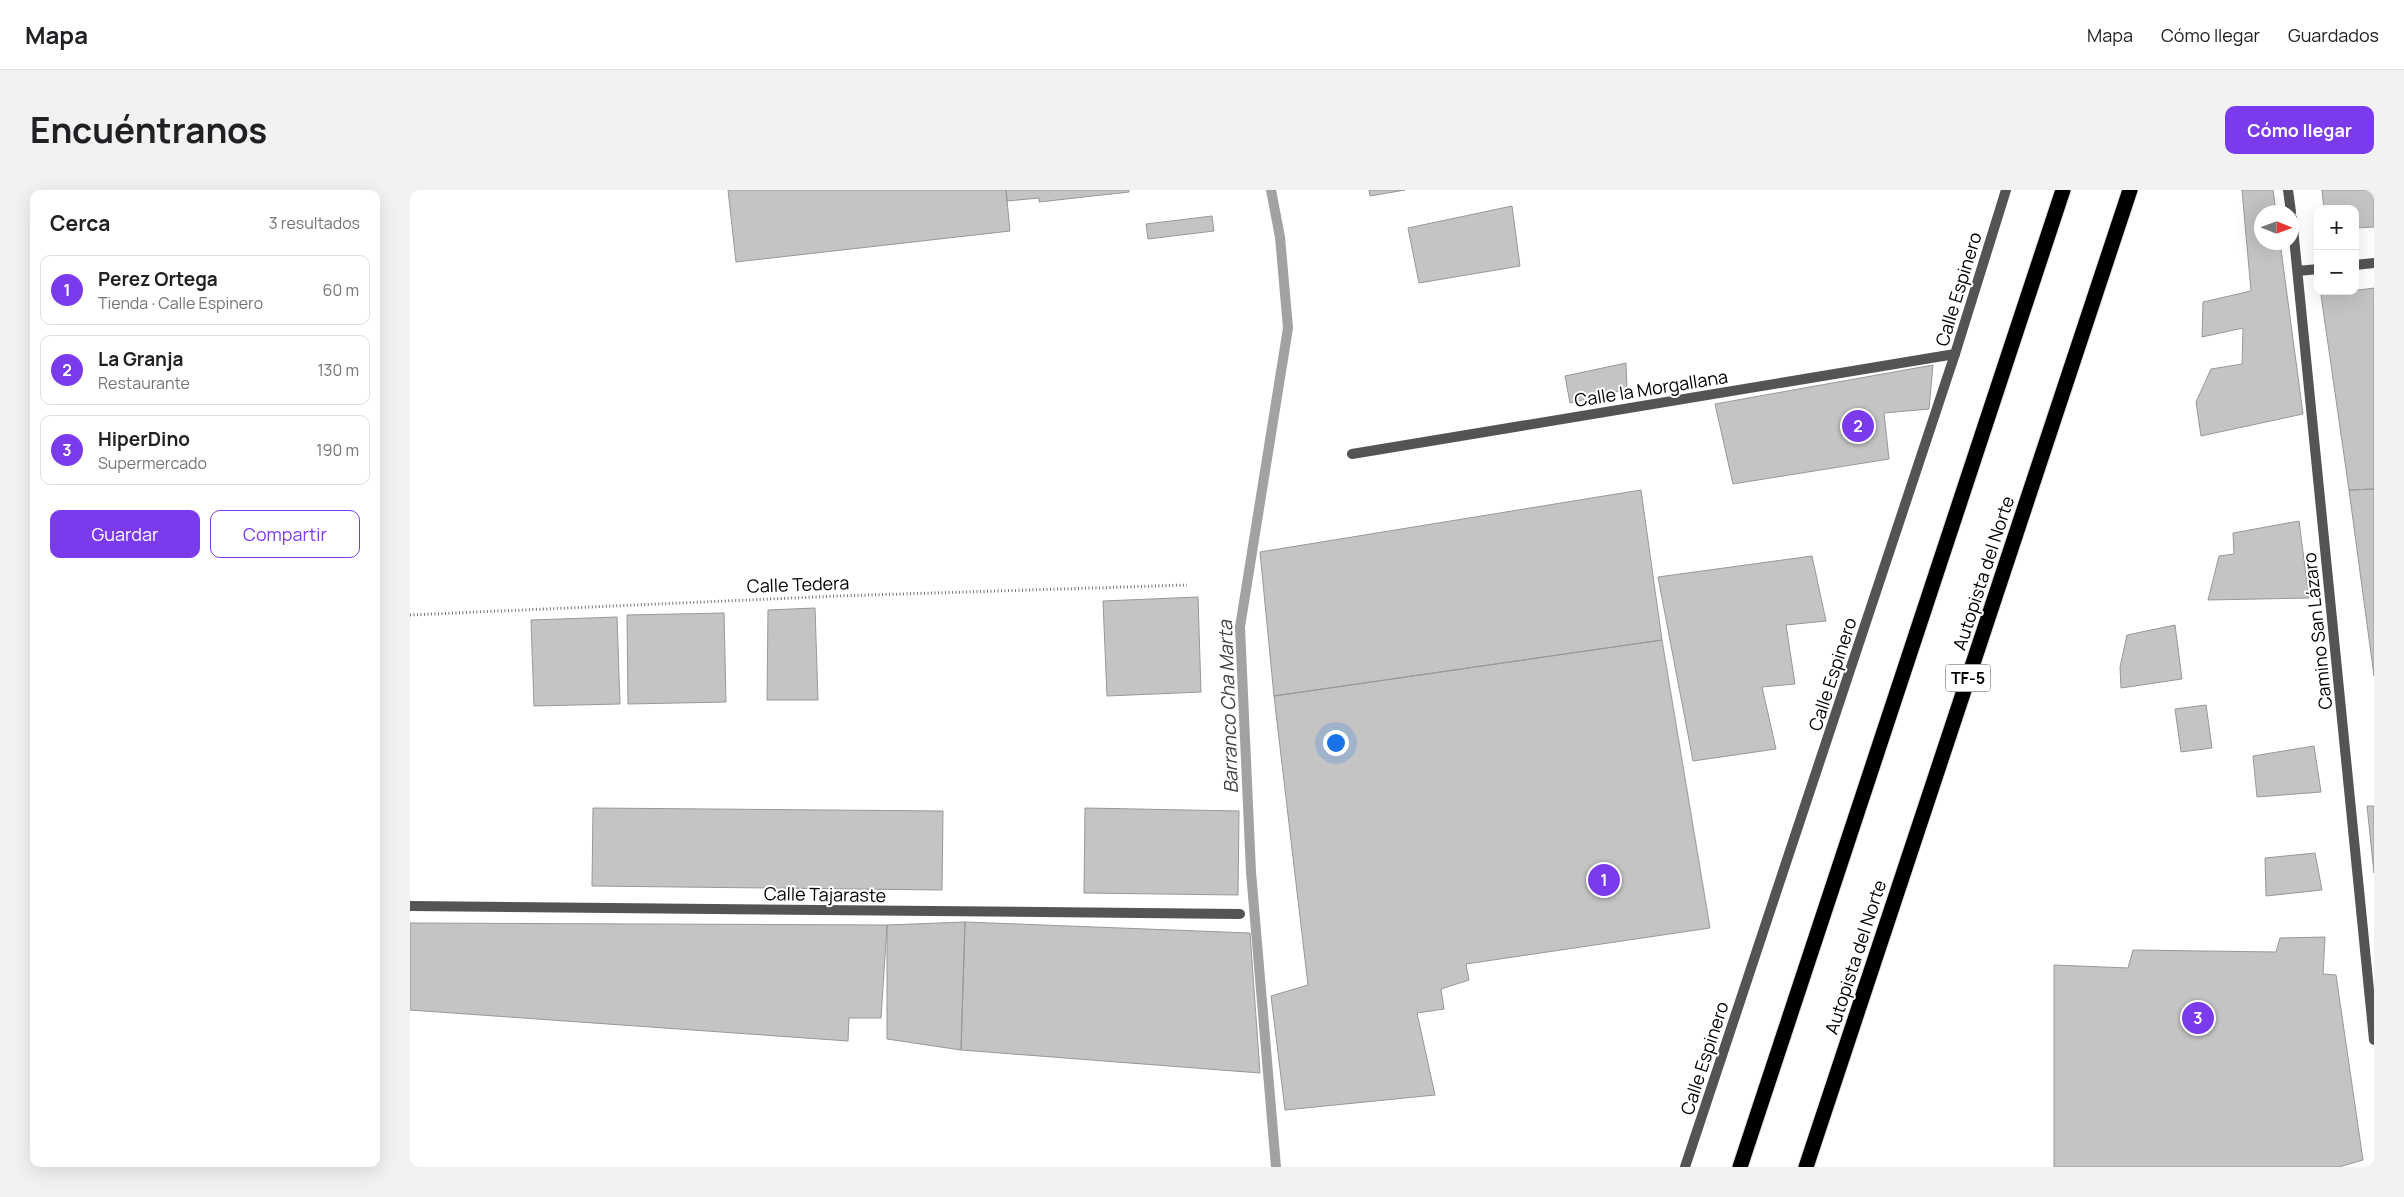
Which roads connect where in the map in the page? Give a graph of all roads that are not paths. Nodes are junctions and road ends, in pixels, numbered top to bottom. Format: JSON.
{"nodes":[{"id":1,"x":2006,"y":190,"type":"edge"},
{"id":2,"x":2063,"y":190,"type":"edge"},
{"id":3,"x":2130,"y":190,"type":"edge"},
{"id":4,"x":2288,"y":190,"type":"edge"},
{"id":5,"x":2290,"y":205,"type":"edge"},
{"id":6,"x":2296,"y":250,"type":"edge"},
{"id":7,"x":2374,"y":263,"type":"edge"},
{"id":8,"x":2359,"y":265,"type":"edge"},
{"id":9,"x":2314,"y":269,"type":"edge"},
{"id":10,"x":2298,"y":271,"type":"junction"},
{"id":11,"x":1955,"y":354,"type":"junction"},
{"id":12,"x":1352,"y":454,"type":"dead end"},
{"id":13,"x":410,"y":906,"type":"edge"},
{"id":14,"x":1240,"y":914,"type":"dead end"},
{"id":15,"x":2374,"y":1040,"type":"edge"},
{"id":16,"x":1685,"y":1167,"type":"edge"},
{"id":17,"x":1740,"y":1167,"type":"edge"},
{"id":18,"x":1806,"y":1167,"type":"edge"}],
"edges":[{"from":1,"to":11,"type":"street","name":"Calle Espinero"},
{"from":2,"to":17,"type":"highway"},
{"from":3,"to":18,"type":"highway","name":"Autopista del Norte","number":"TF-5"},
{"from":4,"to":5,"type":"street"},
{"from":6,"to":10,"type":"street","name":"Camino San Lázaro"},
{"from":7,"to":8,"type":"street"},
{"from":9,"to":10,"type":"street"},
{"from":10,"to":15,"type":"street","name":"Camino San Lázaro"},
{"from":11,"to":12,"type":"street","name":"Calle la Morgallana"},
{"from":11,"to":16,"type":"street","name":"Calle Espinero"},
{"from":13,"to":14,"type":"street","name":"Calle Tajaraste"}]}
